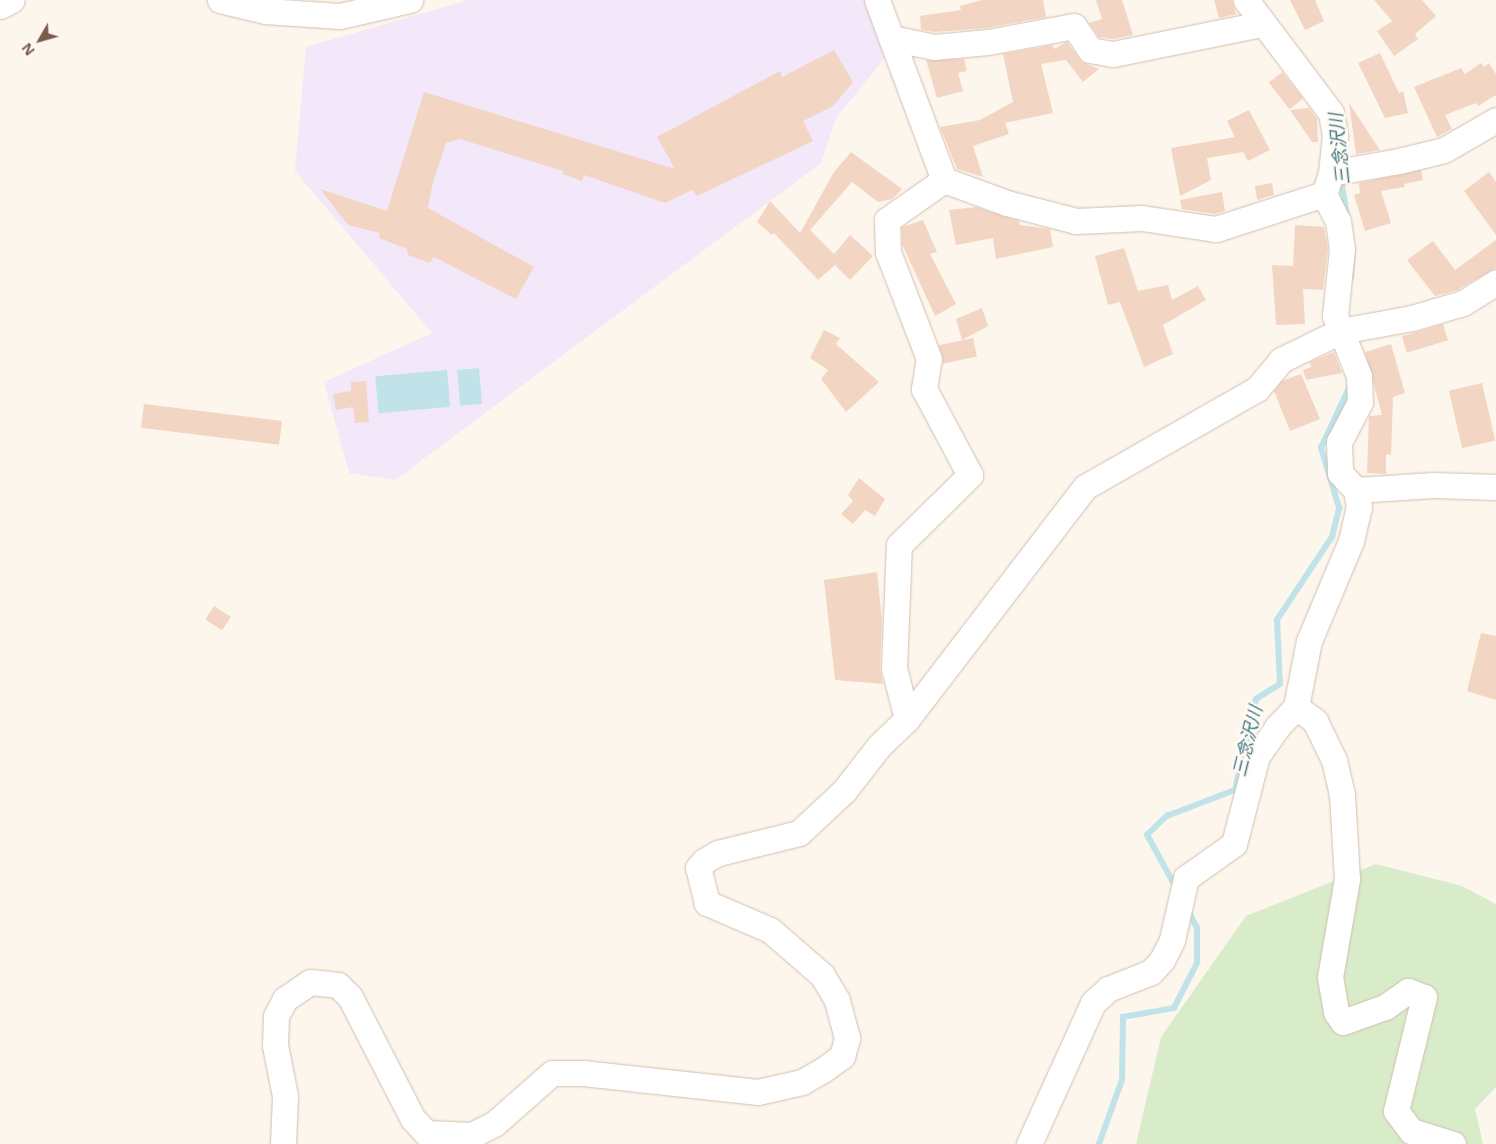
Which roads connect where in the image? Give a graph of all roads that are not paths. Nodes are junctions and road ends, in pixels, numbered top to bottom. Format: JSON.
{"nodes":[{"id":1,"x":12,"y":0,"type":"edge"},
{"id":2,"x":220,"y":0,"type":"edge"},
{"id":3,"x":410,"y":0,"type":"edge"},
{"id":4,"x":877,"y":0,"type":"edge"},
{"id":5,"x":1246,"y":0,"type":"edge"},
{"id":6,"x":0,"y":6,"type":"edge"},
{"id":7,"x":1261,"y":24,"type":"junction"},
{"id":8,"x":891,"y":38,"type":"junction"},
{"id":9,"x":1496,"y":120,"type":"edge"},
{"id":10,"x":1335,"y":177,"type":"junction"},
{"id":11,"x":944,"y":180,"type":"junction"},
{"id":12,"x":1496,"y":282,"type":"edge"},
{"id":13,"x":1341,"y":331,"type":"junction"},
{"id":14,"x":1496,"y":487,"type":"edge"},
{"id":15,"x":1356,"y":490,"type":"junction"},
{"id":16,"x":1296,"y":707,"type":"junction"},
{"id":17,"x":906,"y":719,"type":"junction"},
{"id":18,"x":283,"y":1144,"type":"edge"},
{"id":19,"x":1029,"y":1144,"type":"edge"},
{"id":20,"x":1453,"y":1144,"type":"edge"}],
"edges":[{"from":1,"to":6,"type":"street"},
{"from":2,"to":3,"type":"street"},
{"from":4,"to":8,"type":"street"},
{"from":5,"to":7,"type":"street"},
{"from":7,"to":8,"type":"street"},
{"from":7,"to":10,"type":"street"},
{"from":8,"to":11,"type":"street"},
{"from":9,"to":10,"type":"street"},
{"from":10,"to":11,"type":"street"},
{"from":10,"to":13,"type":"street"},
{"from":11,"to":17,"type":"street"},
{"from":12,"to":13,"type":"street"},
{"from":13,"to":15,"type":"street"},
{"from":13,"to":17,"type":"street"},
{"from":14,"to":15,"type":"street"},
{"from":15,"to":16,"type":"street"},
{"from":16,"to":19,"type":"street"},
{"from":16,"to":20,"type":"street"},
{"from":17,"to":18,"type":"street"}]}
